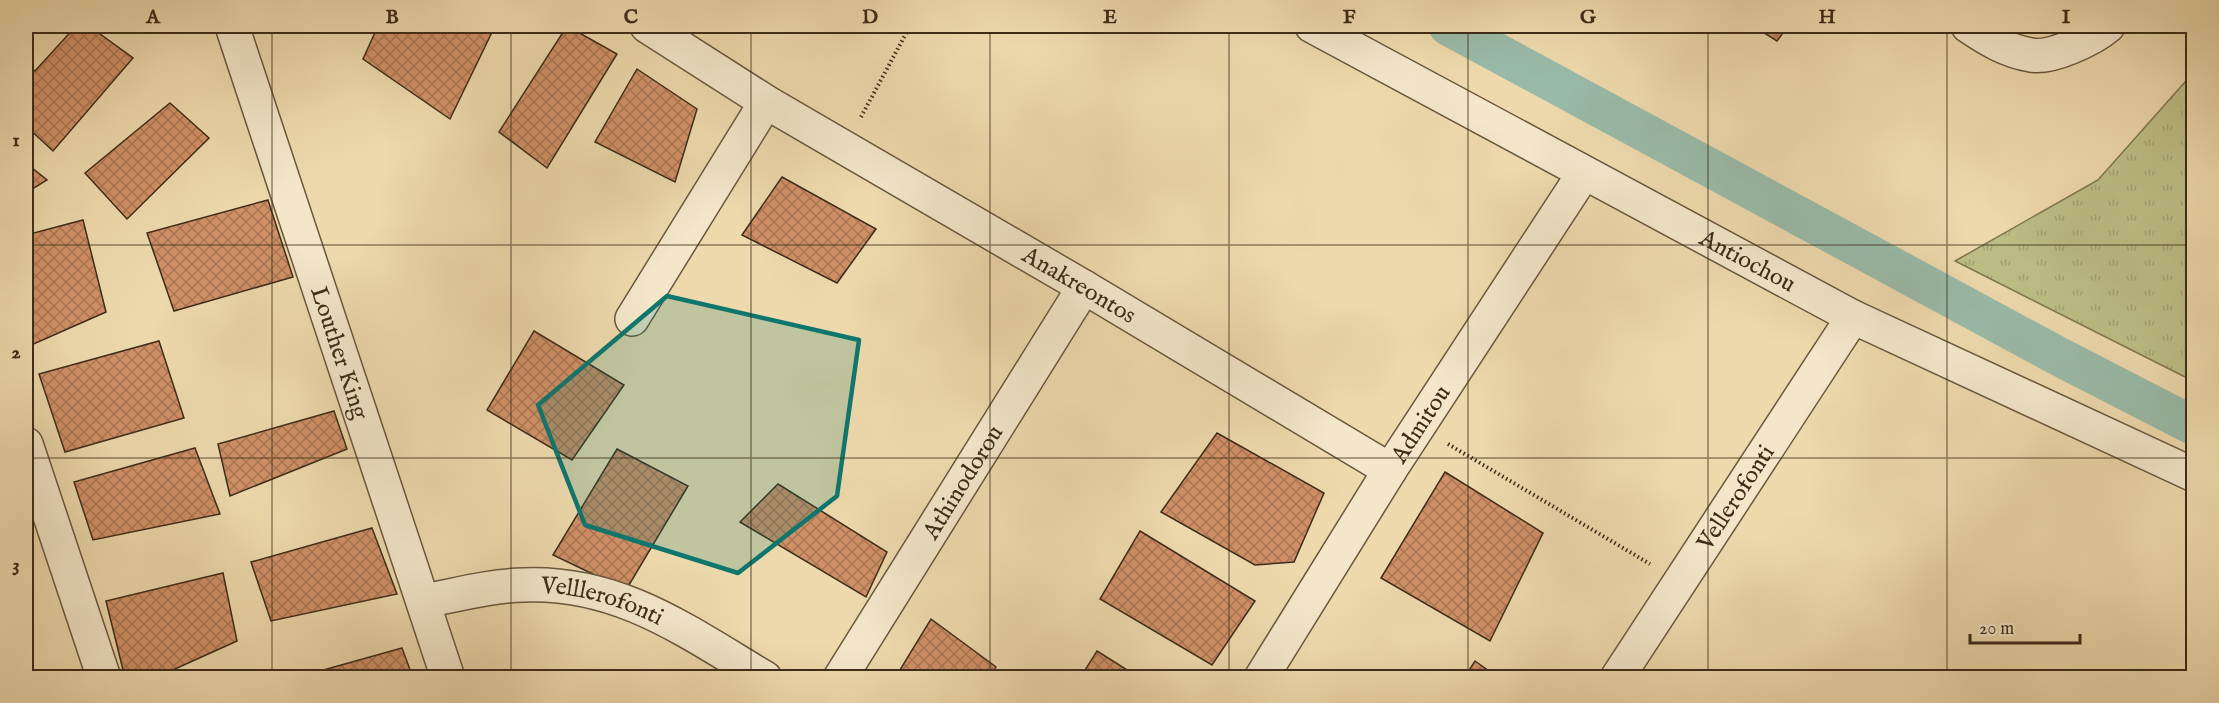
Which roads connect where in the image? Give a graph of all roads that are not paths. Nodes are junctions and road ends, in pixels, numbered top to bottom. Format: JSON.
{"nodes":[{"id":1,"x":232,"y":26,"type":"edge"},
{"id":2,"x":647,"y":26,"type":"edge"},
{"id":3,"x":1312,"y":26,"type":"edge"},
{"id":4,"x":2108,"y":26,"type":"edge"},
{"id":5,"x":1980,"y":34,"type":"edge"},
{"id":6,"x":766,"y":102,"type":"junction"},
{"id":7,"x":1584,"y":173,"type":"junction"},
{"id":8,"x":1084,"y":287,"type":"junction"},
{"id":9,"x":1853,"y":317,"type":"junction"},
{"id":10,"x":632,"y":319,"type":"dead end"},
{"id":11,"x":26,"y":444,"type":"edge"},
{"id":12,"x":1390,"y":470,"type":"junction"},
{"id":13,"x":2193,"y":476,"type":"edge"},
{"id":14,"x":424,"y":602,"type":"junction"},
{"id":15,"x":104,"y":678,"type":"edge"},
{"id":16,"x":448,"y":678,"type":"edge"},
{"id":17,"x":765,"y":678,"type":"edge"},
{"id":18,"x":840,"y":678,"type":"edge"},
{"id":19,"x":1261,"y":678,"type":"edge"},
{"id":20,"x":1617,"y":678,"type":"edge"}],
"edges":[{"from":1,"to":14,"type":"street","name":"Louther King"},
{"from":2,"to":6,"type":"street","name":"Anakreontos"},
{"from":3,"to":7,"type":"street","name":"Antiochou"},
{"from":4,"to":5,"type":"street"},
{"from":6,"to":8,"type":"street","name":"Anakreontos"},
{"from":6,"to":10,"type":"street"},
{"from":7,"to":9,"type":"street","name":"Antiochou"},
{"from":7,"to":12,"type":"street","name":"Admitou"},
{"from":8,"to":12,"type":"street","name":"Anakreontos"},
{"from":8,"to":18,"type":"street","name":"Athinodorou"},
{"from":9,"to":13,"type":"street","name":"Antiochou"},
{"from":9,"to":20,"type":"street","name":"Vellerofonti"},
{"from":11,"to":15,"type":"street"},
{"from":12,"to":19,"type":"street","name":"Admitou"},
{"from":14,"to":16,"type":"street","name":"Louther King"},
{"from":14,"to":17,"type":"street","name":"Velllerofonti"}]}
